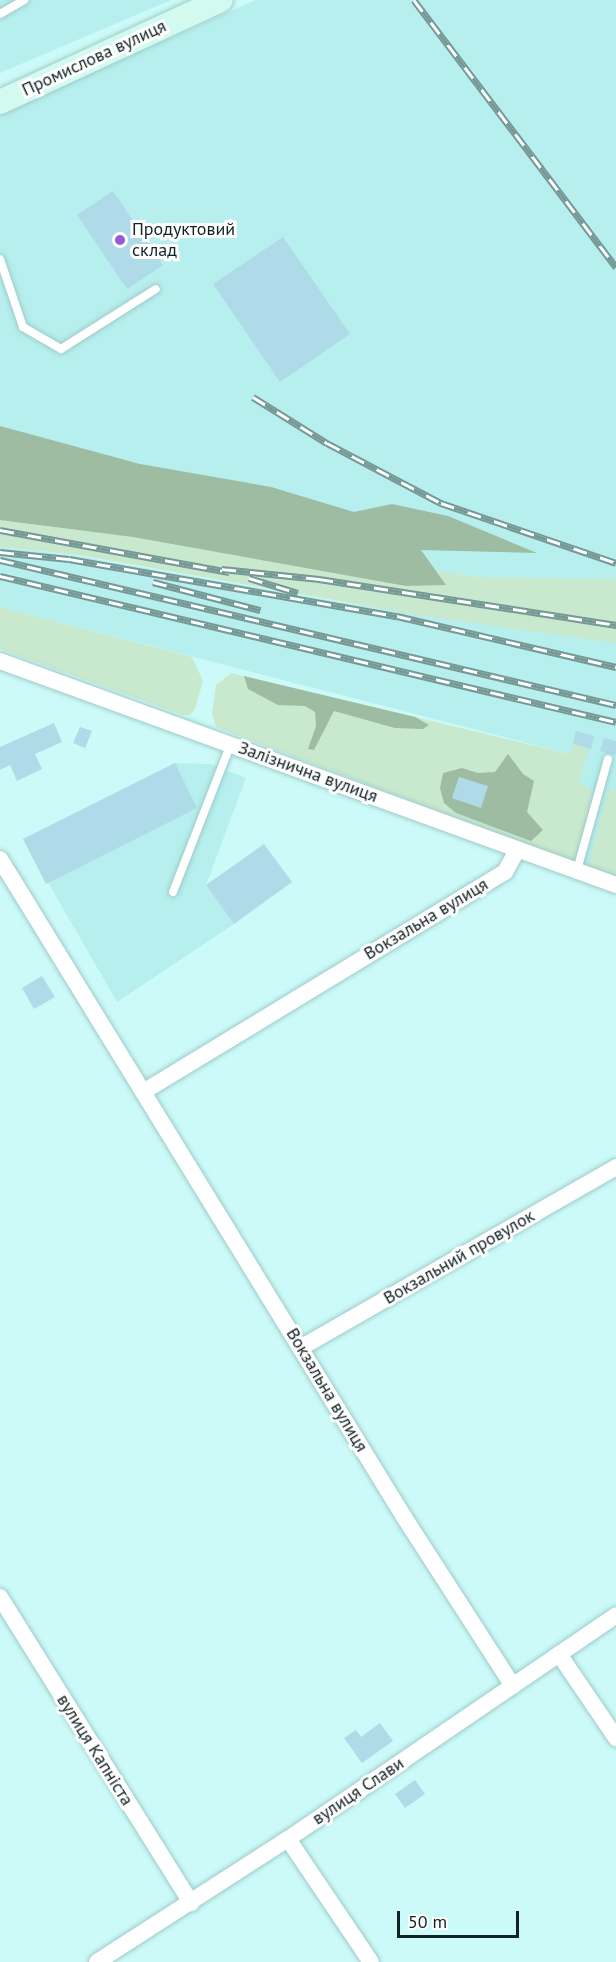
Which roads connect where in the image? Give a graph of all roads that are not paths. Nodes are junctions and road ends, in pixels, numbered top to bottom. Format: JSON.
{"nodes":[{"id":1,"x":24,"y":0,"type":"edge"},
{"id":2,"x":221,"y":0,"type":"edge"},
{"id":3,"x":0,"y":14,"type":"edge"},
{"id":4,"x":0,"y":102,"type":"edge"},
{"id":5,"x":0,"y":259,"type":"edge"},
{"id":6,"x":156,"y":289,"type":"dead end"},
{"id":7,"x":0,"y":661,"type":"edge"},
{"id":8,"x":231,"y":743,"type":"junction"},
{"id":9,"x":608,"y":759,"type":"dead end"},
{"id":10,"x":517,"y":850,"type":"junction"},
{"id":11,"x":0,"y":859,"type":"edge"},
{"id":12,"x":577,"y":870,"type":"junction"},
{"id":13,"x":616,"y":885,"type":"edge"},
{"id":14,"x":173,"y":892,"type":"dead end"},
{"id":15,"x":143,"y":1092,"type":"junction"},
{"id":16,"x":616,"y":1167,"type":"edge"},
{"id":17,"x":302,"y":1347,"type":"junction"},
{"id":18,"x":0,"y":1597,"type":"edge"},
{"id":19,"x":616,"y":1615,"type":"edge"},
{"id":20,"x":559,"y":1654,"type":"junction"},
{"id":21,"x":513,"y":1686,"type":"junction"},
{"id":22,"x":616,"y":1738,"type":"edge"},
{"id":23,"x":288,"y":1839,"type":"junction"},
{"id":24,"x":191,"y":1903,"type":"junction"},
{"id":25,"x":97,"y":1962,"type":"edge"},
{"id":26,"x":370,"y":1962,"type":"edge"}],
"edges":[{"from":1,"to":3,"type":"lane"},
{"from":2,"to":4,"type":"street","name":"Промислова вулиця"},
{"from":5,"to":6,"type":"lane"},
{"from":7,"to":8,"type":"street","name":"Залізнична вулиця"},
{"from":8,"to":10,"type":"street","name":"Залізнична вулиця"},
{"from":8,"to":14,"type":"lane"},
{"from":9,"to":12,"type":"lane"},
{"from":10,"to":12,"type":"street","name":"Залізнична вулиця"},
{"from":10,"to":15,"type":"street","name":"Вокзальна вулиця"},
{"from":11,"to":15,"type":"street","name":"Вокзальна вулиця"},
{"from":12,"to":13,"type":"street","name":"Залізнична вулиця"},
{"from":15,"to":17,"type":"street","name":"Вокзальна вулиця"},
{"from":16,"to":17,"type":"street","name":"Вокзальний провулок"},
{"from":17,"to":21,"type":"street","name":"Вокзальна вулиця"},
{"from":18,"to":24,"type":"street","name":"вулиця Капніста"},
{"from":19,"to":20,"type":"street","name":"вулиця Слави"},
{"from":20,"to":21,"type":"street","name":"вулиця Слави"},
{"from":20,"to":22,"type":"street"},
{"from":21,"to":23,"type":"street","name":"вулиця Слави"},
{"from":23,"to":24,"type":"street","name":"вулиця Слави"},
{"from":23,"to":26,"type":"street"},
{"from":24,"to":25,"type":"street","name":"вулиця Слави"}]}
